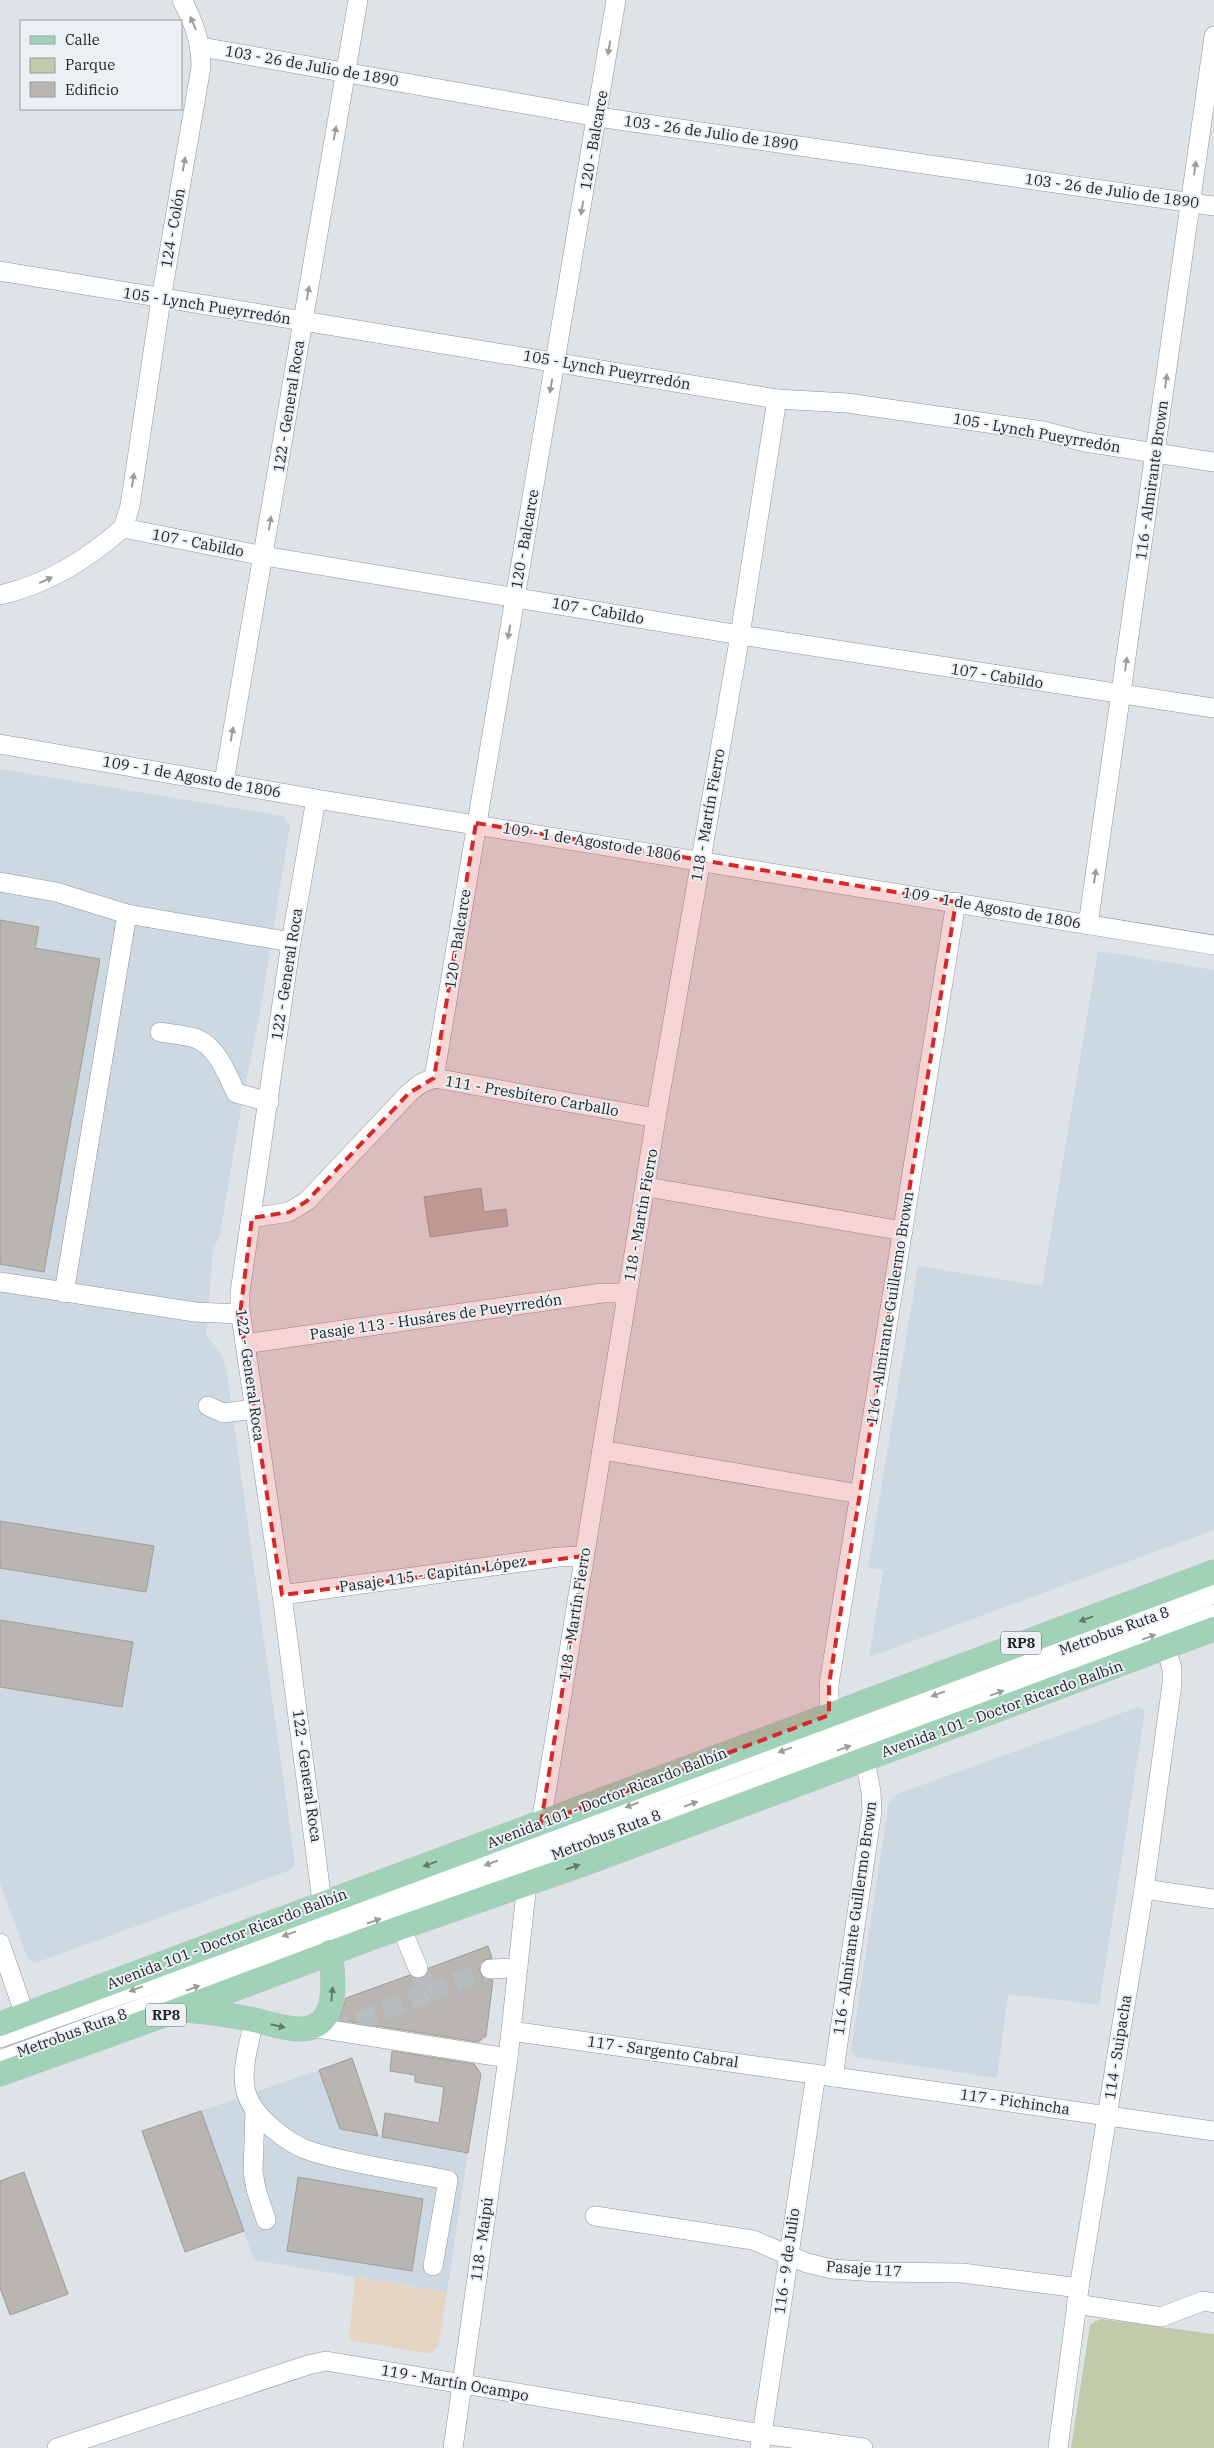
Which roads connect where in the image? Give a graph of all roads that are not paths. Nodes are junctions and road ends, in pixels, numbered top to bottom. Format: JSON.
{"nodes":[{"id":1,"x":182,"y":0,"type":"edge"},
{"id":2,"x":358,"y":0,"type":"edge"},
{"id":3,"x":616,"y":0,"type":"edge"},
{"id":4,"x":1214,"y":36,"type":"edge"},
{"id":5,"x":201,"y":47,"type":"junction"},
{"id":6,"x":346,"y":72,"type":"junction"},
{"id":7,"x":598,"y":117,"type":"junction"},
{"id":8,"x":1190,"y":202,"type":"junction"},
{"id":9,"x":1214,"y":206,"type":"edge"},
{"id":10,"x":0,"y":271,"type":"edge"},
{"id":11,"x":161,"y":299,"type":"junction"},
{"id":12,"x":303,"y":322,"type":"junction"},
{"id":13,"x":555,"y":361,"type":"junction"},
{"id":14,"x":777,"y":400,"type":"junction"},
{"id":15,"x":1156,"y":453,"type":"junction"},
{"id":16,"x":1214,"y":462,"type":"edge"},
{"id":17,"x":123,"y":528,"type":"junction"},
{"id":18,"x":264,"y":556,"type":"junction"},
{"id":19,"x":0,"y":596,"type":"edge"},
{"id":20,"x":515,"y":597,"type":"junction"},
{"id":21,"x":740,"y":635,"type":"junction"},
{"id":22,"x":1122,"y":695,"type":"junction"},
{"id":23,"x":1214,"y":708,"type":"edge"},
{"id":24,"x":0,"y":744,"type":"edge"},
{"id":25,"x":224,"y":782,"type":"junction"},
{"id":26,"x":316,"y":799,"type":"junction"},
{"id":27,"x":476,"y":823,"type":"junction"},
{"id":28,"x":700,"y":860,"type":"junction"},
{"id":29,"x":0,"y":882,"type":"edge"},
{"id":30,"x":956,"y":902,"type":"junction"},
{"id":31,"x":127,"y":914,"type":"junction"},
{"id":32,"x":1088,"y":924,"type":"junction"},
{"id":33,"x":291,"y":942,"type":"junction"},
{"id":34,"x":1214,"y":945,"type":"edge"},
{"id":35,"x":160,"y":1032,"type":"dead end"},
{"id":36,"x":434,"y":1078,"type":"junction"},
{"id":37,"x":269,"y":1102,"type":"junction"},
{"id":38,"x":656,"y":1118,"type":"junction"},
{"id":39,"x":647,"y":1187,"type":"junction"},
{"id":40,"x":252,"y":1218,"type":"junction"},
{"id":41,"x":903,"y":1230,"type":"junction"},
{"id":42,"x":0,"y":1282,"type":"edge"},
{"id":43,"x":64,"y":1293,"type":"junction"},
{"id":44,"x":628,"y":1294,"type":"junction"},
{"id":45,"x":240,"y":1314,"type":"junction"},
{"id":46,"x":245,"y":1344,"type":"junction"},
{"id":47,"x":208,"y":1406,"type":"dead end"},
{"id":48,"x":255,"y":1409,"type":"junction"},
{"id":49,"x":602,"y":1450,"type":"junction"},
{"id":50,"x":859,"y":1494,"type":"junction"},
{"id":51,"x":584,"y":1556,"type":"junction"},
{"id":52,"x":1214,"y":1572,"type":"edge"},
{"id":53,"x":1214,"y":1594,"type":"edge"},
{"id":54,"x":282,"y":1595,"type":"junction"},
{"id":55,"x":1214,"y":1614,"type":"edge"},
{"id":56,"x":1214,"y":1629,"type":"edge"},
{"id":57,"x":1166,"y":1647,"type":"junction"},
{"id":58,"x":829,"y":1714,"type":"junction"},
{"id":59,"x":866,"y":1759,"type":"junction"},
{"id":60,"x":539,"y":1834,"type":"junction"},
{"id":61,"x":529,"y":1874,"type":"junction"},
{"id":62,"x":1144,"y":1889,"type":"junction"},
{"id":63,"x":1214,"y":1899,"type":"edge"},
{"id":64,"x":401,"y":1927,"type":"junction"},
{"id":65,"x":327,"y":1928,"type":"junction"},
{"id":66,"x":0,"y":1943,"type":"edge"},
{"id":67,"x":418,"y":1968,"type":"tunnel mouth"},
{"id":68,"x":518,"y":1968,"type":"junction"},
{"id":69,"x":490,"y":1969,"type":"tunnel mouth"},
{"id":70,"x":7,"y":1982,"type":"edge"},
{"id":71,"x":178,"y":2010,"type":"junction"},
{"id":72,"x":25,"y":2015,"type":"junction"},
{"id":73,"x":254,"y":2020,"type":"junction"},
{"id":74,"x":0,"y":2024,"type":"edge"},
{"id":75,"x":311,"y":2027,"type":"junction"},
{"id":76,"x":511,"y":2031,"type":"junction"},
{"id":77,"x":0,"y":2038,"type":"edge"},
{"id":78,"x":508,"y":2058,"type":"junction"},
{"id":79,"x":0,"y":2060,"type":"edge"},
{"id":80,"x":0,"y":2074,"type":"edge"},
{"id":81,"x":824,"y":2076,"type":"junction"},
{"id":82,"x":255,"y":2110,"type":"junction"},
{"id":83,"x":1106,"y":2115,"type":"junction"},
{"id":84,"x":1214,"y":2131,"type":"edge"},
{"id":85,"x":595,"y":2216,"type":"dead end"},
{"id":86,"x":266,"y":2220,"type":"dead end"},
{"id":87,"x":788,"y":2253,"type":"junction"},
{"id":88,"x":433,"y":2266,"type":"dead end"},
{"id":89,"x":1077,"y":2296,"type":"junction"},
{"id":90,"x":1214,"y":2303,"type":"edge"},
{"id":91,"x":462,"y":2385,"type":"junction"},
{"id":92,"x":761,"y":2441,"type":"edge"},
{"id":93,"x":57,"y":2448,"type":"edge"},
{"id":94,"x":453,"y":2448,"type":"edge"},
{"id":95,"x":863,"y":2448,"type":"edge"},
{"id":96,"x":1058,"y":2448,"type":"edge"}],
"edges":[{"from":5,"to":1,"type":"street","one_way":true},
{"from":2,"to":6,"type":"street","name":"122 - General Roca"},
{"from":3,"to":7,"type":"street","name":"120 - Balcarce","one_way":true},
{"from":8,"to":4,"type":"street","name":"116 - Almirante Brown","one_way":true},
{"from":5,"to":6,"type":"street","name":"103 - 26 de Julio de 1890"},
{"from":11,"to":5,"type":"street","name":"124 - Colón","one_way":true},
{"from":6,"to":7,"type":"street","name":"103 - 26 de Julio de 1890"},
{"from":12,"to":6,"type":"street","name":"122 - General Roca","one_way":true},
{"from":7,"to":8,"type":"street","name":"103 - 26 de Julio de 1890"},
{"from":7,"to":13,"type":"street","name":"120 - Balcarce","one_way":true},
{"from":8,"to":9,"type":"street","name":"103 - 26 de Julio de 1890"},
{"from":15,"to":8,"type":"street","name":"116 - Almirante Brown","one_way":true},
{"from":10,"to":11,"type":"street","name":"105 - Lynch Pueyrredón"},
{"from":11,"to":12,"type":"street","name":"105 - Lynch Pueyrredón"},
{"from":17,"to":11,"type":"street","name":"124 - Colón","one_way":true},
{"from":12,"to":13,"type":"street","name":"105 - Lynch Pueyrredón"},
{"from":18,"to":12,"type":"street","name":"122 - General Roca","one_way":true},
{"from":13,"to":14,"type":"street","name":"105 - Lynch Pueyrredón"},
{"from":13,"to":20,"type":"street","name":"120 - Balcarce","one_way":true},
{"from":14,"to":15,"type":"street","name":"105 - Lynch Pueyrredón"},
{"from":14,"to":21,"type":"street","name":"118 - Martín Fierro"},
{"from":15,"to":16,"type":"street","name":"105 - Lynch Pueyrredón"},
{"from":22,"to":15,"type":"street","name":"116 - Almirante Brown","one_way":true},
{"from":17,"to":18,"type":"street","name":"107 - Cabildo"},
{"from":19,"to":17,"type":"street","one_way":true},
{"from":18,"to":20,"type":"street","name":"107 - Cabildo"},
{"from":25,"to":18,"type":"street","name":"122 - General Roca","one_way":true},
{"from":20,"to":21,"type":"street","name":"107 - Cabildo"},
{"from":20,"to":27,"type":"street","name":"120 - Balcarce","one_way":true},
{"from":21,"to":22,"type":"street","name":"107 - Cabildo"},
{"from":21,"to":28,"type":"street","name":"118 - Martín Fierro"},
{"from":22,"to":23,"type":"street","name":"107 - Cabildo"},
{"from":32,"to":22,"type":"street","name":"116 - Almirante Brown","one_way":true},
{"from":24,"to":25,"type":"street","name":"109 - 1 de Agosto de 1806"},
{"from":25,"to":26,"type":"street","name":"109 - 1 de Agosto de 1806"},
{"from":26,"to":27,"type":"street","name":"109 - 1 de Agosto de 1806"},
{"from":26,"to":33,"type":"street","name":"122 - General Roca"},
{"from":27,"to":28,"type":"street","name":"109 - 1 de Agosto de 1806"},
{"from":27,"to":36,"type":"street","name":"120 - Balcarce"},
{"from":28,"to":30,"type":"street","name":"109 - 1 de Agosto de 1806"},
{"from":28,"to":38,"type":"street","name":"118 - Martín Fierro"},
{"from":29,"to":31,"type":"street"},
{"from":30,"to":32,"type":"street","name":"109 - 1 de Agosto de 1806"},
{"from":30,"to":41,"type":"street","name":"116 - Almirante Guillermo Brown"},
{"from":31,"to":33,"type":"street"},
{"from":31,"to":43,"type":"street"},
{"from":32,"to":34,"type":"street","name":"109 - 1 de Agosto de 1806"},
{"from":33,"to":37,"type":"street","name":"122 - General Roca"},
{"from":35,"to":37,"type":"street"},
{"from":36,"to":38,"type":"street","name":"111 - Presbítero Carballo"},
{"from":36,"to":40,"type":"street","name":"111 - Presbítero Carballo"},
{"from":37,"to":40,"type":"street","name":"122 - General Roca"},
{"from":38,"to":39,"type":"street","name":"118 - Martín Fierro"},
{"from":39,"to":41,"type":"street"},
{"from":39,"to":44,"type":"street","name":"118 - Martín Fierro"},
{"from":40,"to":45,"type":"street","name":"122 - General Roca"},
{"from":41,"to":50,"type":"street","name":"116 - Almirante Guillermo Brown"},
{"from":42,"to":43,"type":"street"},
{"from":43,"to":45,"type":"street"},
{"from":44,"to":46,"type":"street","name":"Pasaje 113 - Husáres de Pueyrredón"},
{"from":44,"to":49,"type":"street","name":"118 - Martín Fierro"},
{"from":45,"to":46,"type":"street","name":"122 - General Roca"},
{"from":46,"to":48,"type":"street","name":"122 - General Roca"},
{"from":47,"to":48,"type":"street"},
{"from":48,"to":54,"type":"street","name":"122 - General Roca"},
{"from":49,"to":50,"type":"street"},
{"from":49,"to":51,"type":"street","name":"118 - Martín Fierro"},
{"from":50,"to":58,"type":"street","name":"116 - Almirante Guillermo Brown"},
{"from":51,"to":54,"type":"street","name":"Pasaje 115 - Capitán López"},
{"from":51,"to":60,"type":"street","name":"118 - Martín Fierro"},
{"from":52,"to":58,"type":"main road","name":"Avenida 101 - Doctor Ricardo Balbín","number":"RP8","one_way":true},
{"from":53,"to":60,"type":"street","name":"Metrobus Ruta 8","one_way":true},
{"from":54,"to":65,"type":"street","name":"122 - General Roca"},
{"from":61,"to":55,"type":"street","name":"Metrobus Ruta 8","one_way":true},
{"from":56,"to":57,"type":"main road","name":"Avenida 101 - Doctor Ricardo Balbín","number":"RP8"},
{"from":57,"to":59,"type":"main road","name":"Avenida 101 - Doctor Ricardo Balbín","number":"RP8"},
{"from":57,"to":62,"type":"street","name":"114 - Suipacha"},
{"from":58,"to":60,"type":"main road","name":"Avenida 101 - Doctor Ricardo Balbín","number":"RP8"},
{"from":61,"to":59,"type":"main road","name":"Avenida 101 - Doctor Ricardo Balbín","number":"RP8","one_way":true},
{"from":59,"to":81,"type":"street","name":"116 - Almirante Guillermo Brown"},
{"from":60,"to":61,"type":"street","name":"118 - Martín Fierro"},
{"from":60,"to":65,"type":"main road","name":"Avenida 101 - Doctor Ricardo Balbín","number":"RP8","one_way":true},
{"from":61,"to":64,"type":"main road","name":"Avenida 101 - Doctor Ricardo Balbín","number":"RP8"},
{"from":65,"to":61,"type":"street","name":"Metrobus Ruta 8","one_way":true},
{"from":61,"to":68,"type":"street","name":"118 - Martín Fierro"},
{"from":62,"to":63,"type":"street"},
{"from":62,"to":83,"type":"street","name":"114 - Suipacha"},
{"from":64,"to":65,"type":"main road","name":"Avenida 101 - Doctor Ricardo Balbín","number":"RP8"},
{"from":64,"to":67,"type":"street"},
{"from":65,"to":71,"type":"main road","name":"Avenida 101 - Doctor Ricardo Balbín","number":"RP8"},
{"from":65,"to":72,"type":"main road","name":"Avenida 101 - Doctor Ricardo Balbín","number":"RP8"},
{"from":75,"to":65,"type":"main road","one_way":true},
{"from":65,"to":77,"type":"street","name":"Metrobus Ruta 8","one_way":true},
{"from":79,"to":65,"type":"street","name":"Metrobus Ruta 8","one_way":true},
{"from":66,"to":70,"type":"street"},
{"from":68,"to":69,"type":"street"},
{"from":68,"to":76,"type":"street","name":"118 - Martín Fierro"},
{"from":70,"to":72,"type":"street"},
{"from":71,"to":73,"type":"main road"},
{"from":71,"to":80,"type":"main road","name":"Avenida 101 - Doctor Ricardo Balbín","number":"RP8"},
{"from":72,"to":74,"type":"main road","name":"Avenida 101 - Doctor Ricardo Balbín","number":"RP8"},
{"from":73,"to":75,"type":"main road","one_way":true},
{"from":73,"to":82,"type":"street"},
{"from":75,"to":78,"type":"street"},
{"from":76,"to":78,"type":"street","name":"118 - Maipú"},
{"from":76,"to":81,"type":"street","name":"117 - Sargento Cabral"},
{"from":78,"to":91,"type":"street","name":"118 - Maipú"},
{"from":81,"to":83,"type":"street","name":"117 - Pichincha"},
{"from":81,"to":87,"type":"street","name":"116 - 9 de Julio"},
{"from":82,"to":86,"type":"street"},
{"from":82,"to":88,"type":"street"},
{"from":83,"to":84,"type":"street","name":"117 - Pichincha"},
{"from":83,"to":89,"type":"street","name":"114 - Suipacha"},
{"from":85,"to":87,"type":"street","name":"Pasaje 117"},
{"from":87,"to":89,"type":"street","name":"Pasaje 117"},
{"from":87,"to":92,"type":"street","name":"116 - 9 de Julio"},
{"from":89,"to":90,"type":"street","name":"Pasaje 117"},
{"from":89,"to":96,"type":"street","name":"114 - Suipacha"},
{"from":91,"to":92,"type":"street","name":"119 - Martín Ocampo"},
{"from":91,"to":93,"type":"street","name":"119 - Martín Ocampo"},
{"from":91,"to":94,"type":"street","name":"118 - Maipú"},
{"from":92,"to":95,"type":"street","name":"119 - Martín Ocampo"}]}
